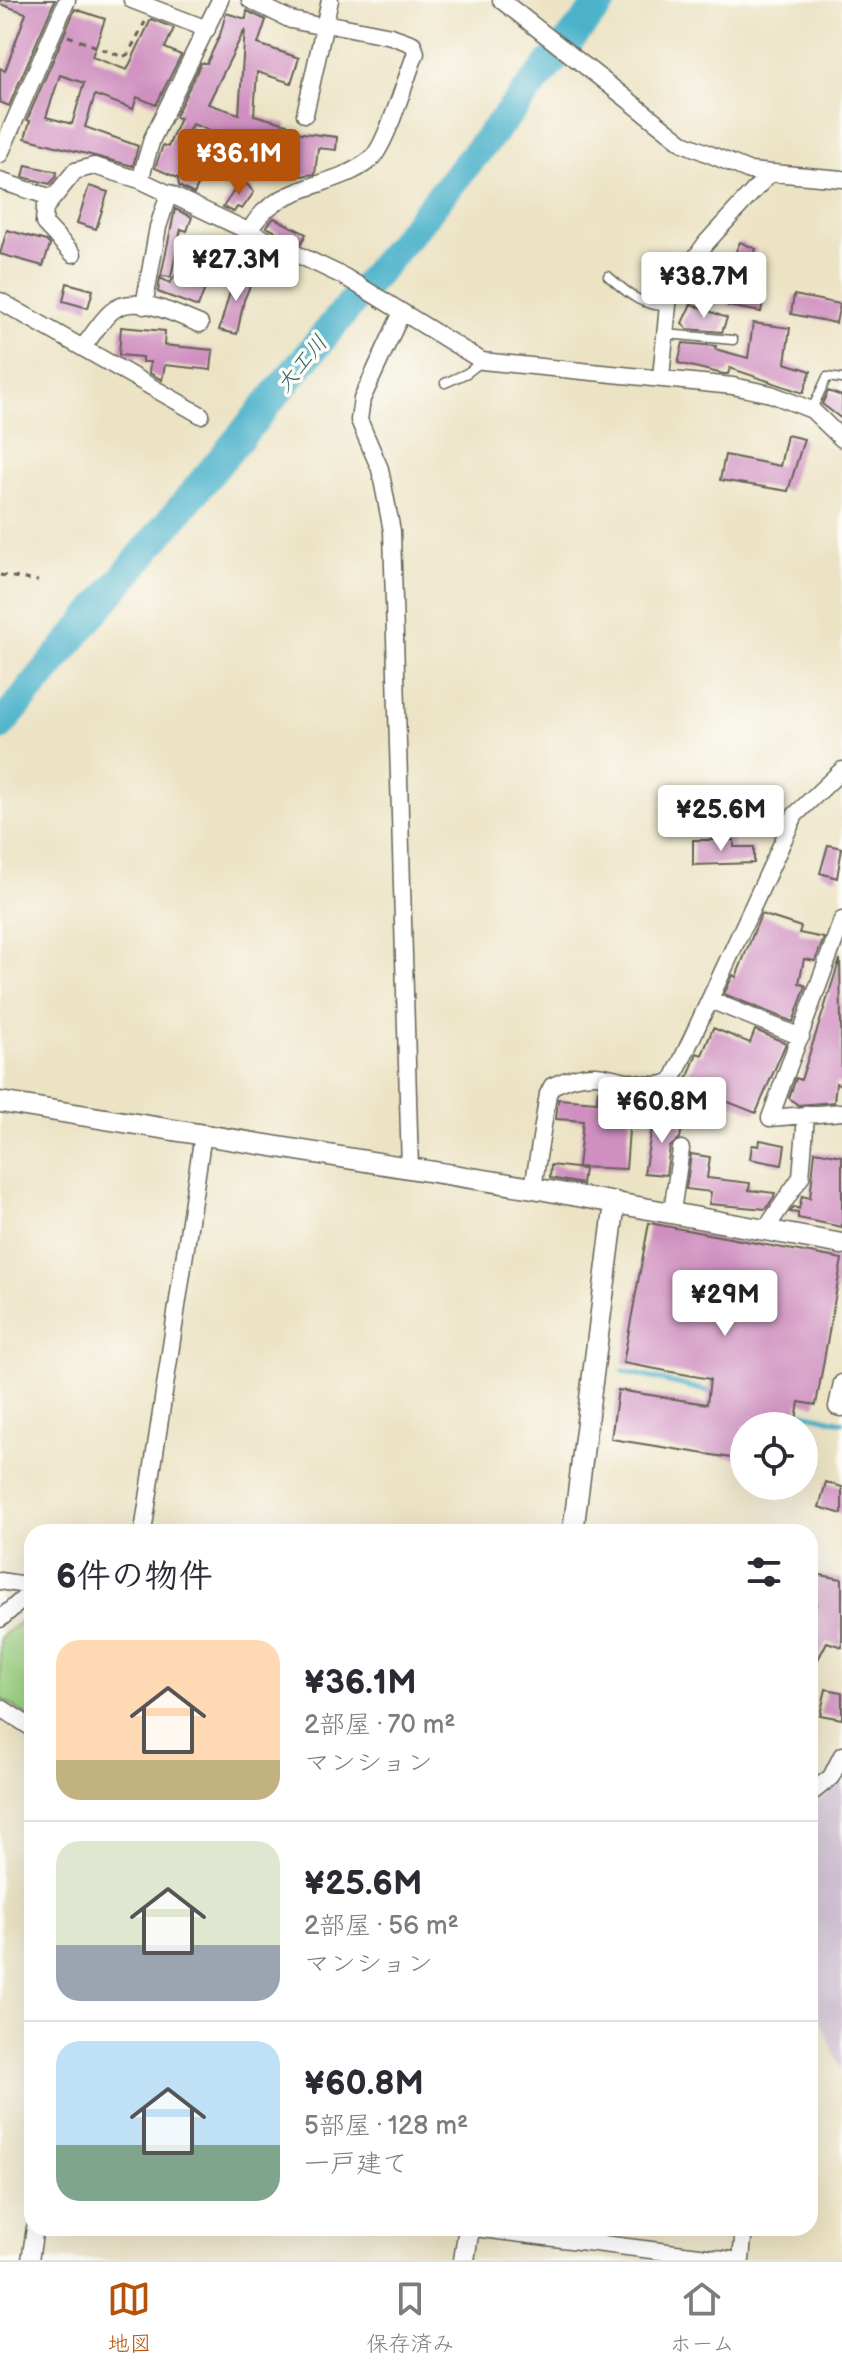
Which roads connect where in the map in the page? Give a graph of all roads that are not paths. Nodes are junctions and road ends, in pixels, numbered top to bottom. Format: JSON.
{"nodes":[{"id":1,"x":67,"y":0,"type":"edge"},
{"id":2,"x":132,"y":0,"type":"edge"},
{"id":3,"x":220,"y":0,"type":"edge"},
{"id":4,"x":250,"y":0,"type":"edge"},
{"id":5,"x":330,"y":0,"type":"edge"},
{"id":6,"x":501,"y":0,"type":"edge"},
{"id":7,"x":324,"y":25,"type":"junction"},
{"id":8,"x":207,"y":29,"type":"junction"},
{"id":9,"x":305,"y":114,"type":"dead end"},
{"id":10,"x":0,"y":154,"type":"edge"},
{"id":11,"x":770,"y":173,"type":"junction"},
{"id":12,"x":842,"y":179,"type":"edge"},
{"id":13,"x":140,"y":180,"type":"junction"},
{"id":14,"x":0,"y":181,"type":"edge"},
{"id":15,"x":169,"y":193,"type":"junction"},
{"id":16,"x":53,"y":198,"type":"junction"},
{"id":17,"x":250,"y":231,"type":"junction"},
{"id":18,"x":73,"y":254,"type":"dead end"},
{"id":19,"x":608,"y":276,"type":"dead end"},
{"id":20,"x":0,"y":301,"type":"edge"},
{"id":21,"x":144,"y":306,"type":"junction"},
{"id":22,"x":668,"y":306,"type":"junction"},
{"id":23,"x":402,"y":312,"type":"junction"},
{"id":24,"x":200,"y":324,"type":"dead end"},
{"id":25,"x":666,"y":334,"type":"junction"},
{"id":26,"x":733,"y":340,"type":"dead end"},
{"id":27,"x":83,"y":347,"type":"junction"},
{"id":28,"x":482,"y":361,"type":"junction"},
{"id":29,"x":661,"y":377,"type":"junction"},
{"id":30,"x":842,"y":379,"type":"edge"},
{"id":31,"x":445,"y":383,"type":"dead end"},
{"id":32,"x":812,"y":410,"type":"junction"},
{"id":33,"x":201,"y":415,"type":"dead end"},
{"id":34,"x":842,"y":439,"type":"edge"},
{"id":35,"x":842,"y":770,"type":"edge"},
{"id":36,"x":842,"y":920,"type":"edge"},
{"id":37,"x":710,"y":1000,"type":"junction"},
{"id":38,"x":801,"y":1037,"type":"junction"},
{"id":39,"x":0,"y":1102,"type":"edge"},
{"id":40,"x":842,"y":1112,"type":"edge"},
{"id":41,"x":806,"y":1116,"type":"junction"},
{"id":42,"x":203,"y":1134,"type":"junction"},
{"id":43,"x":681,"y":1149,"type":"dead end"},
{"id":44,"x":410,"y":1169,"type":"junction"},
{"id":45,"x":533,"y":1188,"type":"junction"},
{"id":46,"x":615,"y":1202,"type":"junction"},
{"id":47,"x":672,"y":1212,"type":"junction"},
{"id":48,"x":765,"y":1230,"type":"junction"},
{"id":49,"x":842,"y":1244,"type":"edge"},
{"id":50,"x":842,"y":1383,"type":"edge"},
{"id":51,"x":842,"y":1408,"type":"edge"},
{"id":52,"x":144,"y":1524,"type":"edge"},
{"id":53,"x":574,"y":1524,"type":"edge"},
{"id":54,"x":0,"y":1581,"type":"edge"},
{"id":55,"x":24,"y":1586,"type":"edge"},
{"id":56,"x":24,"y":1596,"type":"edge"},
{"id":57,"x":0,"y":1619,"type":"edge"},
{"id":58,"x":0,"y":1707,"type":"edge"},
{"id":59,"x":24,"y":1723,"type":"edge"},
{"id":60,"x":842,"y":1755,"type":"edge"},
{"id":61,"x":818,"y":1788,"type":"edge"},
{"id":62,"x":34,"y":2236,"type":"edge"},
{"id":63,"x":470,"y":2236,"type":"edge"},
{"id":64,"x":537,"y":2236,"type":"edge"},
{"id":65,"x":743,"y":2236,"type":"edge"},
{"id":66,"x":30,"y":2260,"type":"edge"},
{"id":67,"x":464,"y":2260,"type":"edge"},
{"id":68,"x":732,"y":2260,"type":"edge"},
{"id":69,"x":741,"y":2260,"type":"edge"}],
"edges":[{"from":1,"to":10,"type":"street"},
{"from":2,"to":8,"type":"street"},
{"from":3,"to":8,"type":"street"},
{"from":4,"to":7,"type":"street"},
{"from":5,"to":7,"type":"street"},
{"from":6,"to":11,"type":"street"},
{"from":7,"to":9,"type":"street"},
{"from":7,"to":17,"type":"street"},
{"from":8,"to":13,"type":"street"},
{"from":11,"to":12,"type":"street"},
{"from":11,"to":22,"type":"street"},
{"from":13,"to":15,"type":"street"},
{"from":13,"to":16,"type":"street"},
{"from":14,"to":16,"type":"street"},
{"from":15,"to":17,"type":"street"},
{"from":15,"to":21,"type":"street"},
{"from":16,"to":18,"type":"street"},
{"from":17,"to":23,"type":"street"},
{"from":19,"to":22,"type":"lane"},
{"from":20,"to":27,"type":"street"},
{"from":21,"to":24,"type":"street"},
{"from":21,"to":27,"type":"street"},
{"from":22,"to":25,"type":"street"},
{"from":23,"to":28,"type":"street"},
{"from":23,"to":44,"type":"street"},
{"from":25,"to":26,"type":"lane"},
{"from":25,"to":29,"type":"street"},
{"from":27,"to":33,"type":"street"},
{"from":28,"to":29,"type":"street"},
{"from":28,"to":31,"type":"lane"},
{"from":29,"to":32,"type":"street"},
{"from":30,"to":32,"type":"lane"},
{"from":32,"to":34,"type":"street"},
{"from":35,"to":37,"type":"street"},
{"from":36,"to":38,"type":"street"},
{"from":37,"to":38,"type":"street"},
{"from":37,"to":45,"type":"street"},
{"from":38,"to":41,"type":"street"},
{"from":39,"to":42,"type":"street"},
{"from":40,"to":41,"type":"street"},
{"from":41,"to":48,"type":"street"},
{"from":42,"to":44,"type":"street"},
{"from":42,"to":52,"type":"street"},
{"from":43,"to":47,"type":"street"},
{"from":44,"to":45,"type":"street"},
{"from":45,"to":46,"type":"street"},
{"from":46,"to":47,"type":"street"},
{"from":46,"to":53,"type":"street"},
{"from":47,"to":48,"type":"street"},
{"from":48,"to":49,"type":"street"},
{"from":50,"to":51,"type":"street"},
{"from":54,"to":55,"type":"street"},
{"from":56,"to":57,"type":"street"},
{"from":58,"to":59,"type":"street"},
{"from":60,"to":61,"type":"street"},
{"from":62,"to":66,"type":"street"},
{"from":63,"to":67,"type":"street"},
{"from":64,"to":68,"type":"street"},
{"from":65,"to":69,"type":"street"}]}
